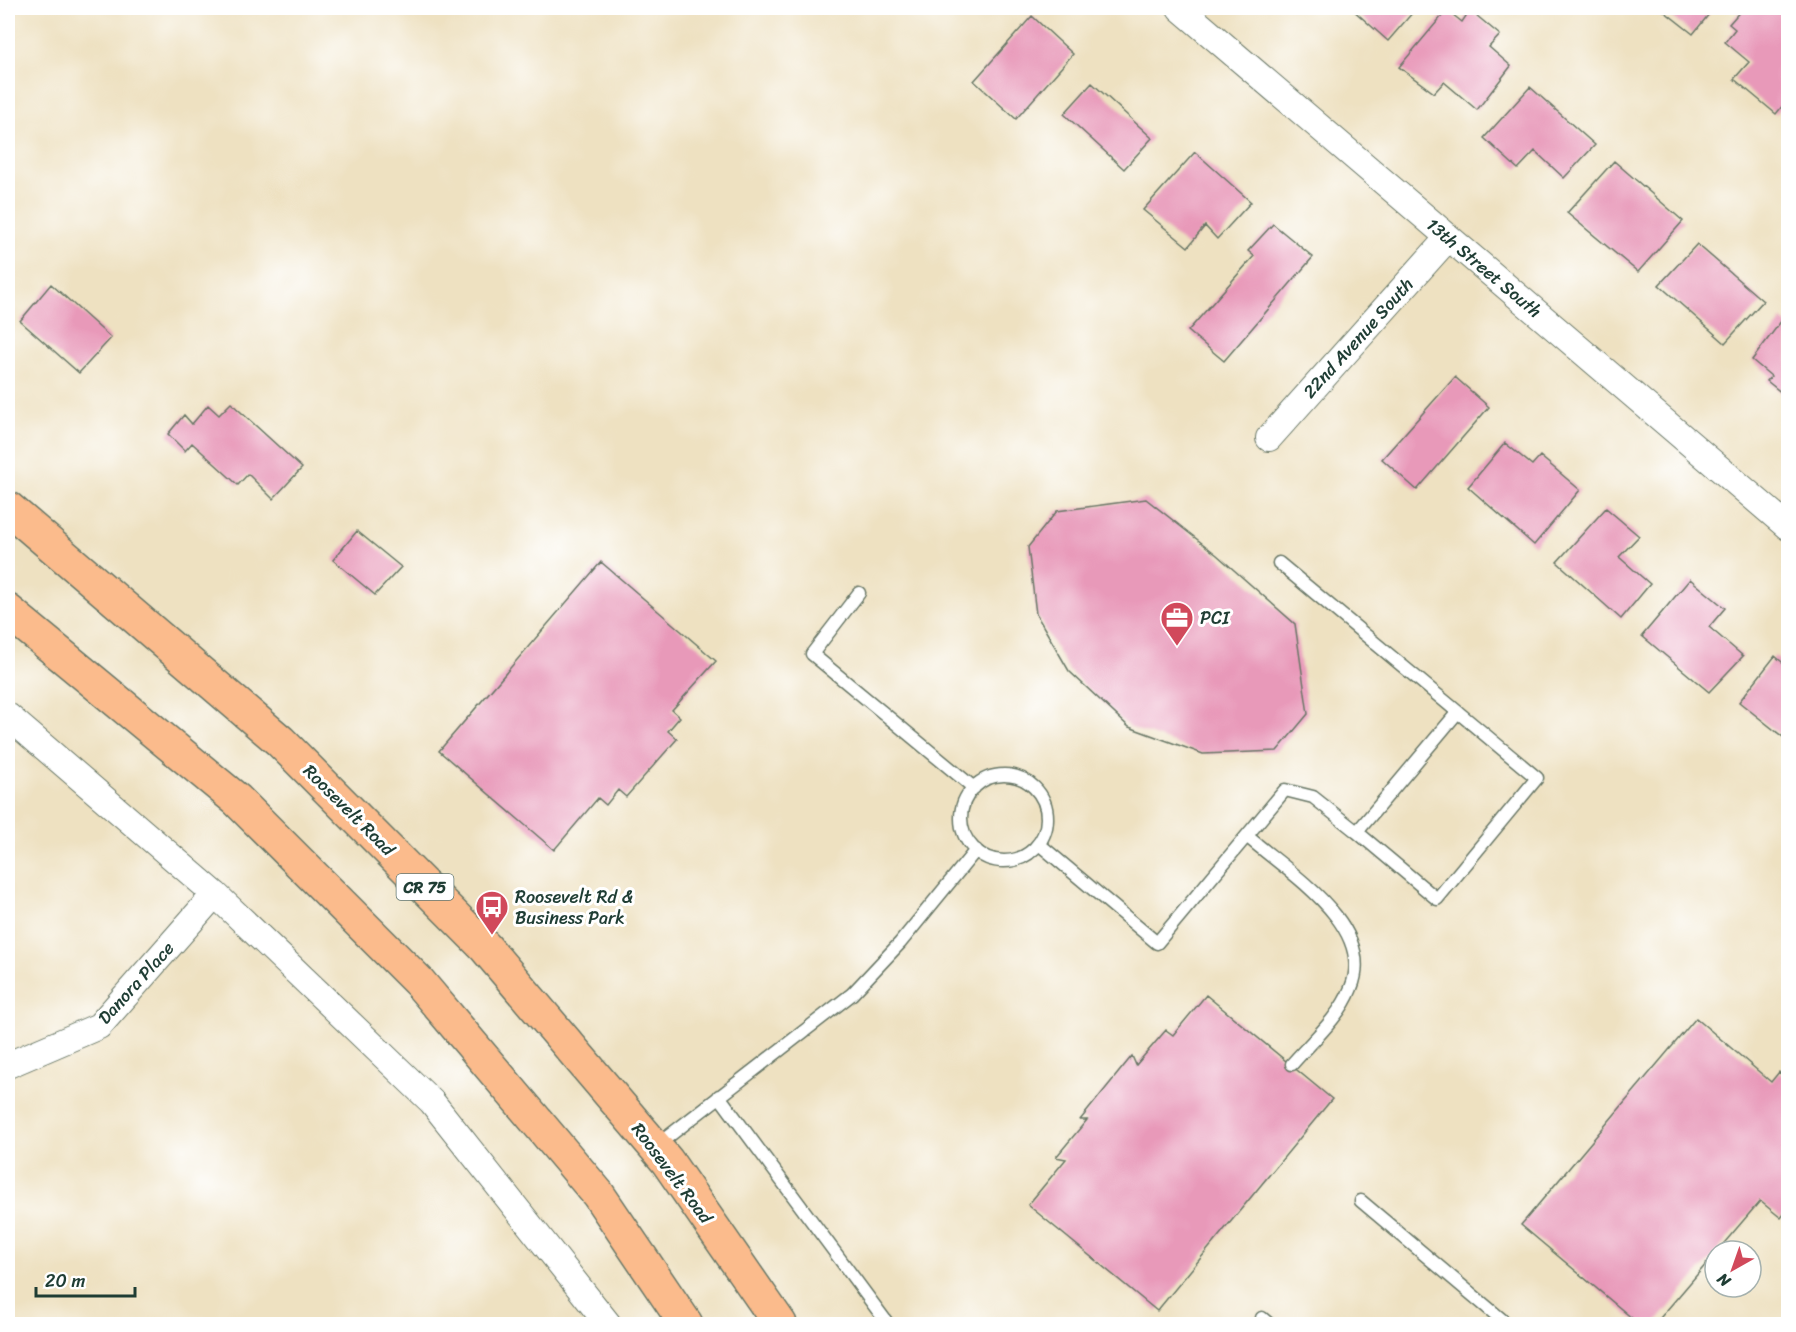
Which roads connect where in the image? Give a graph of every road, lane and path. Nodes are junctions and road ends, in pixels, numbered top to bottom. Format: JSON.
{"nodes":[{"id":1,"x":1180,"y":8,"type":"edge"},
{"id":2,"x":1448,"y":238,"type":"junction"},
{"id":3,"x":1269,"y":438,"type":"dead end"},
{"id":4,"x":8,"y":508,"type":"edge"},
{"id":5,"x":1788,"y":527,"type":"edge"},
{"id":6,"x":1280,"y":563,"type":"dead end"},
{"id":7,"x":859,"y":593,"type":"dead end"},
{"id":8,"x":8,"y":611,"type":"edge"},
{"id":9,"x":1457,"y":713,"type":"junction"},
{"id":10,"x":8,"y":716,"type":"edge"},
{"id":11,"x":974,"y":788,"type":"junction"},
{"id":12,"x":1358,"y":832,"type":"junction"},
{"id":13,"x":1248,"y":837,"type":"junction"},
{"id":14,"x":1039,"y":844,"type":"junction"},
{"id":15,"x":976,"y":850,"type":"junction"},
{"id":16,"x":215,"y":894,"type":"junction"},
{"id":17,"x":1292,"y":1064,"type":"dead end"},
{"id":18,"x":8,"y":1065,"type":"edge"},
{"id":19,"x":719,"y":1096,"type":"junction"},
{"id":20,"x":655,"y":1147,"type":"junction"},
{"id":21,"x":1361,"y":1201,"type":"dead end"},
{"id":22,"x":608,"y":1324,"type":"edge"},
{"id":23,"x":686,"y":1324,"type":"edge"},
{"id":24,"x":780,"y":1324,"type":"edge"},
{"id":25,"x":888,"y":1324,"type":"edge"},
{"id":26,"x":1507,"y":1324,"type":"edge"}],
"edges":[{"from":1,"to":2,"type":"street","name":"13th Street South"},
{"from":2,"to":3,"type":"street","name":"22nd Avenue South"},
{"from":2,"to":5,"type":"street","name":"13th Street South"},
{"from":4,"to":20,"type":"main road","name":"Roosevelt Road","number":"CR 75"},
{"from":6,"to":9,"type":"lane"},
{"from":7,"to":11,"type":"lane"},
{"from":8,"to":23,"type":"main road"},
{"from":9,"to":12,"type":"lane"},
{"from":9,"to":12,"type":"lane"},
{"from":10,"to":16,"type":"street"},
{"from":11,"to":14,"type":"lane"},
{"from":11,"to":15,"type":"lane"},
{"from":12,"to":13,"type":"lane"},
{"from":13,"to":14,"type":"lane"},
{"from":13,"to":17,"type":"lane"},
{"from":14,"to":15,"type":"lane"},
{"from":15,"to":19,"type":"lane"},
{"from":16,"to":18,"type":"street","name":"Danora Place"},
{"from":16,"to":22,"type":"street"},
{"from":19,"to":20,"type":"lane"},
{"from":19,"to":25,"type":"lane"},
{"from":20,"to":24,"type":"main road","name":"Roosevelt Road","number":"CR 75"},
{"from":21,"to":26,"type":"lane"}]}
